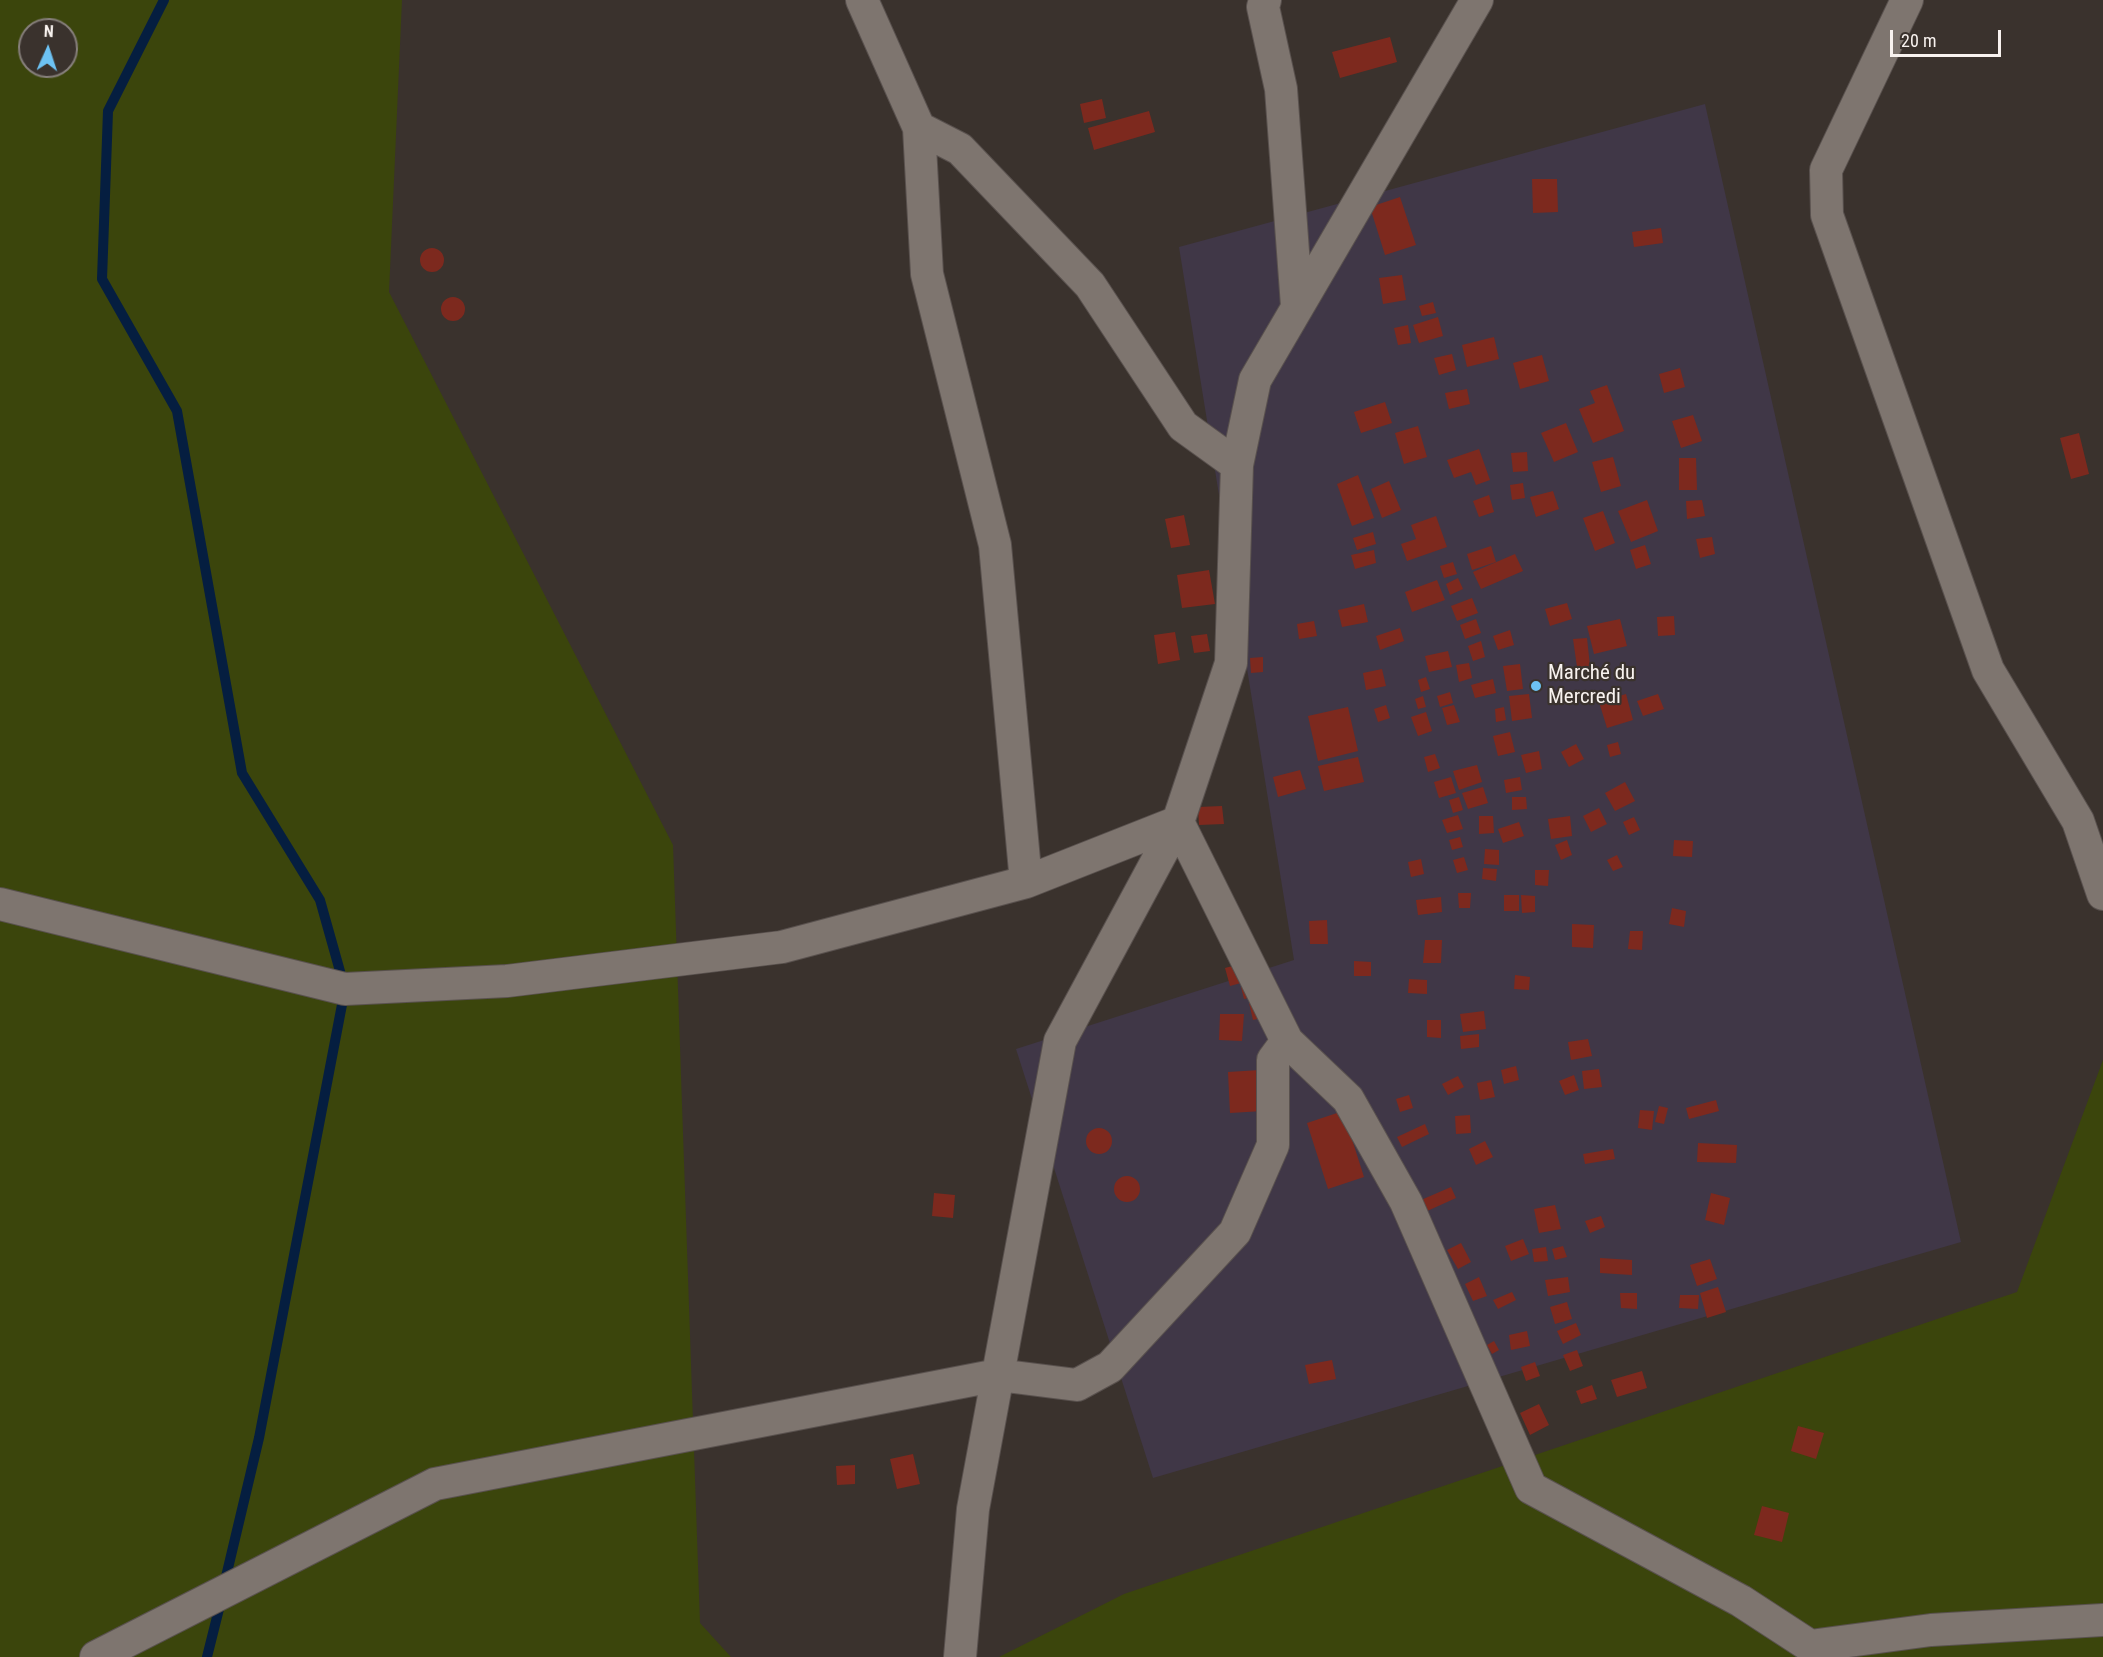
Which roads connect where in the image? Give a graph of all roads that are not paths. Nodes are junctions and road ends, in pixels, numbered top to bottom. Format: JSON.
{"nodes":[{"id":1,"x":862,"y":0,"type":"edge"},
{"id":2,"x":1477,"y":0,"type":"edge"},
{"id":3,"x":1907,"y":0,"type":"edge"},
{"id":4,"x":1260,"y":2,"type":"edge"},
{"id":5,"x":919,"y":128,"type":"junction"},
{"id":6,"x":1297,"y":306,"type":"junction"},
{"id":7,"x":1237,"y":465,"type":"junction"},
{"id":8,"x":1178,"y":822,"type":"junction"},
{"id":9,"x":1026,"y":882,"type":"junction"},
{"id":10,"x":2103,"y":894,"type":"edge"},
{"id":11,"x":0,"y":904,"type":"edge"},
{"id":12,"x":1287,"y":1041,"type":"junction"},
{"id":13,"x":998,"y":1375,"type":"junction"},
{"id":14,"x":2103,"y":1620,"type":"edge"},
{"id":15,"x":96,"y":1657,"type":"edge"},
{"id":16,"x":960,"y":1657,"type":"edge"}],
"edges":[{"from":1,"to":5,"type":"street"},
{"from":2,"to":6,"type":"street"},
{"from":3,"to":10,"type":"street"},
{"from":4,"to":6,"type":"street"},
{"from":5,"to":7,"type":"street"},
{"from":5,"to":9,"type":"street"},
{"from":6,"to":7,"type":"street"},
{"from":7,"to":8,"type":"street"},
{"from":8,"to":9,"type":"street"},
{"from":8,"to":12,"type":"street"},
{"from":8,"to":13,"type":"street"},
{"from":9,"to":11,"type":"street"},
{"from":12,"to":13,"type":"street"},
{"from":12,"to":14,"type":"street"},
{"from":13,"to":15,"type":"street"},
{"from":13,"to":16,"type":"street"}]}
